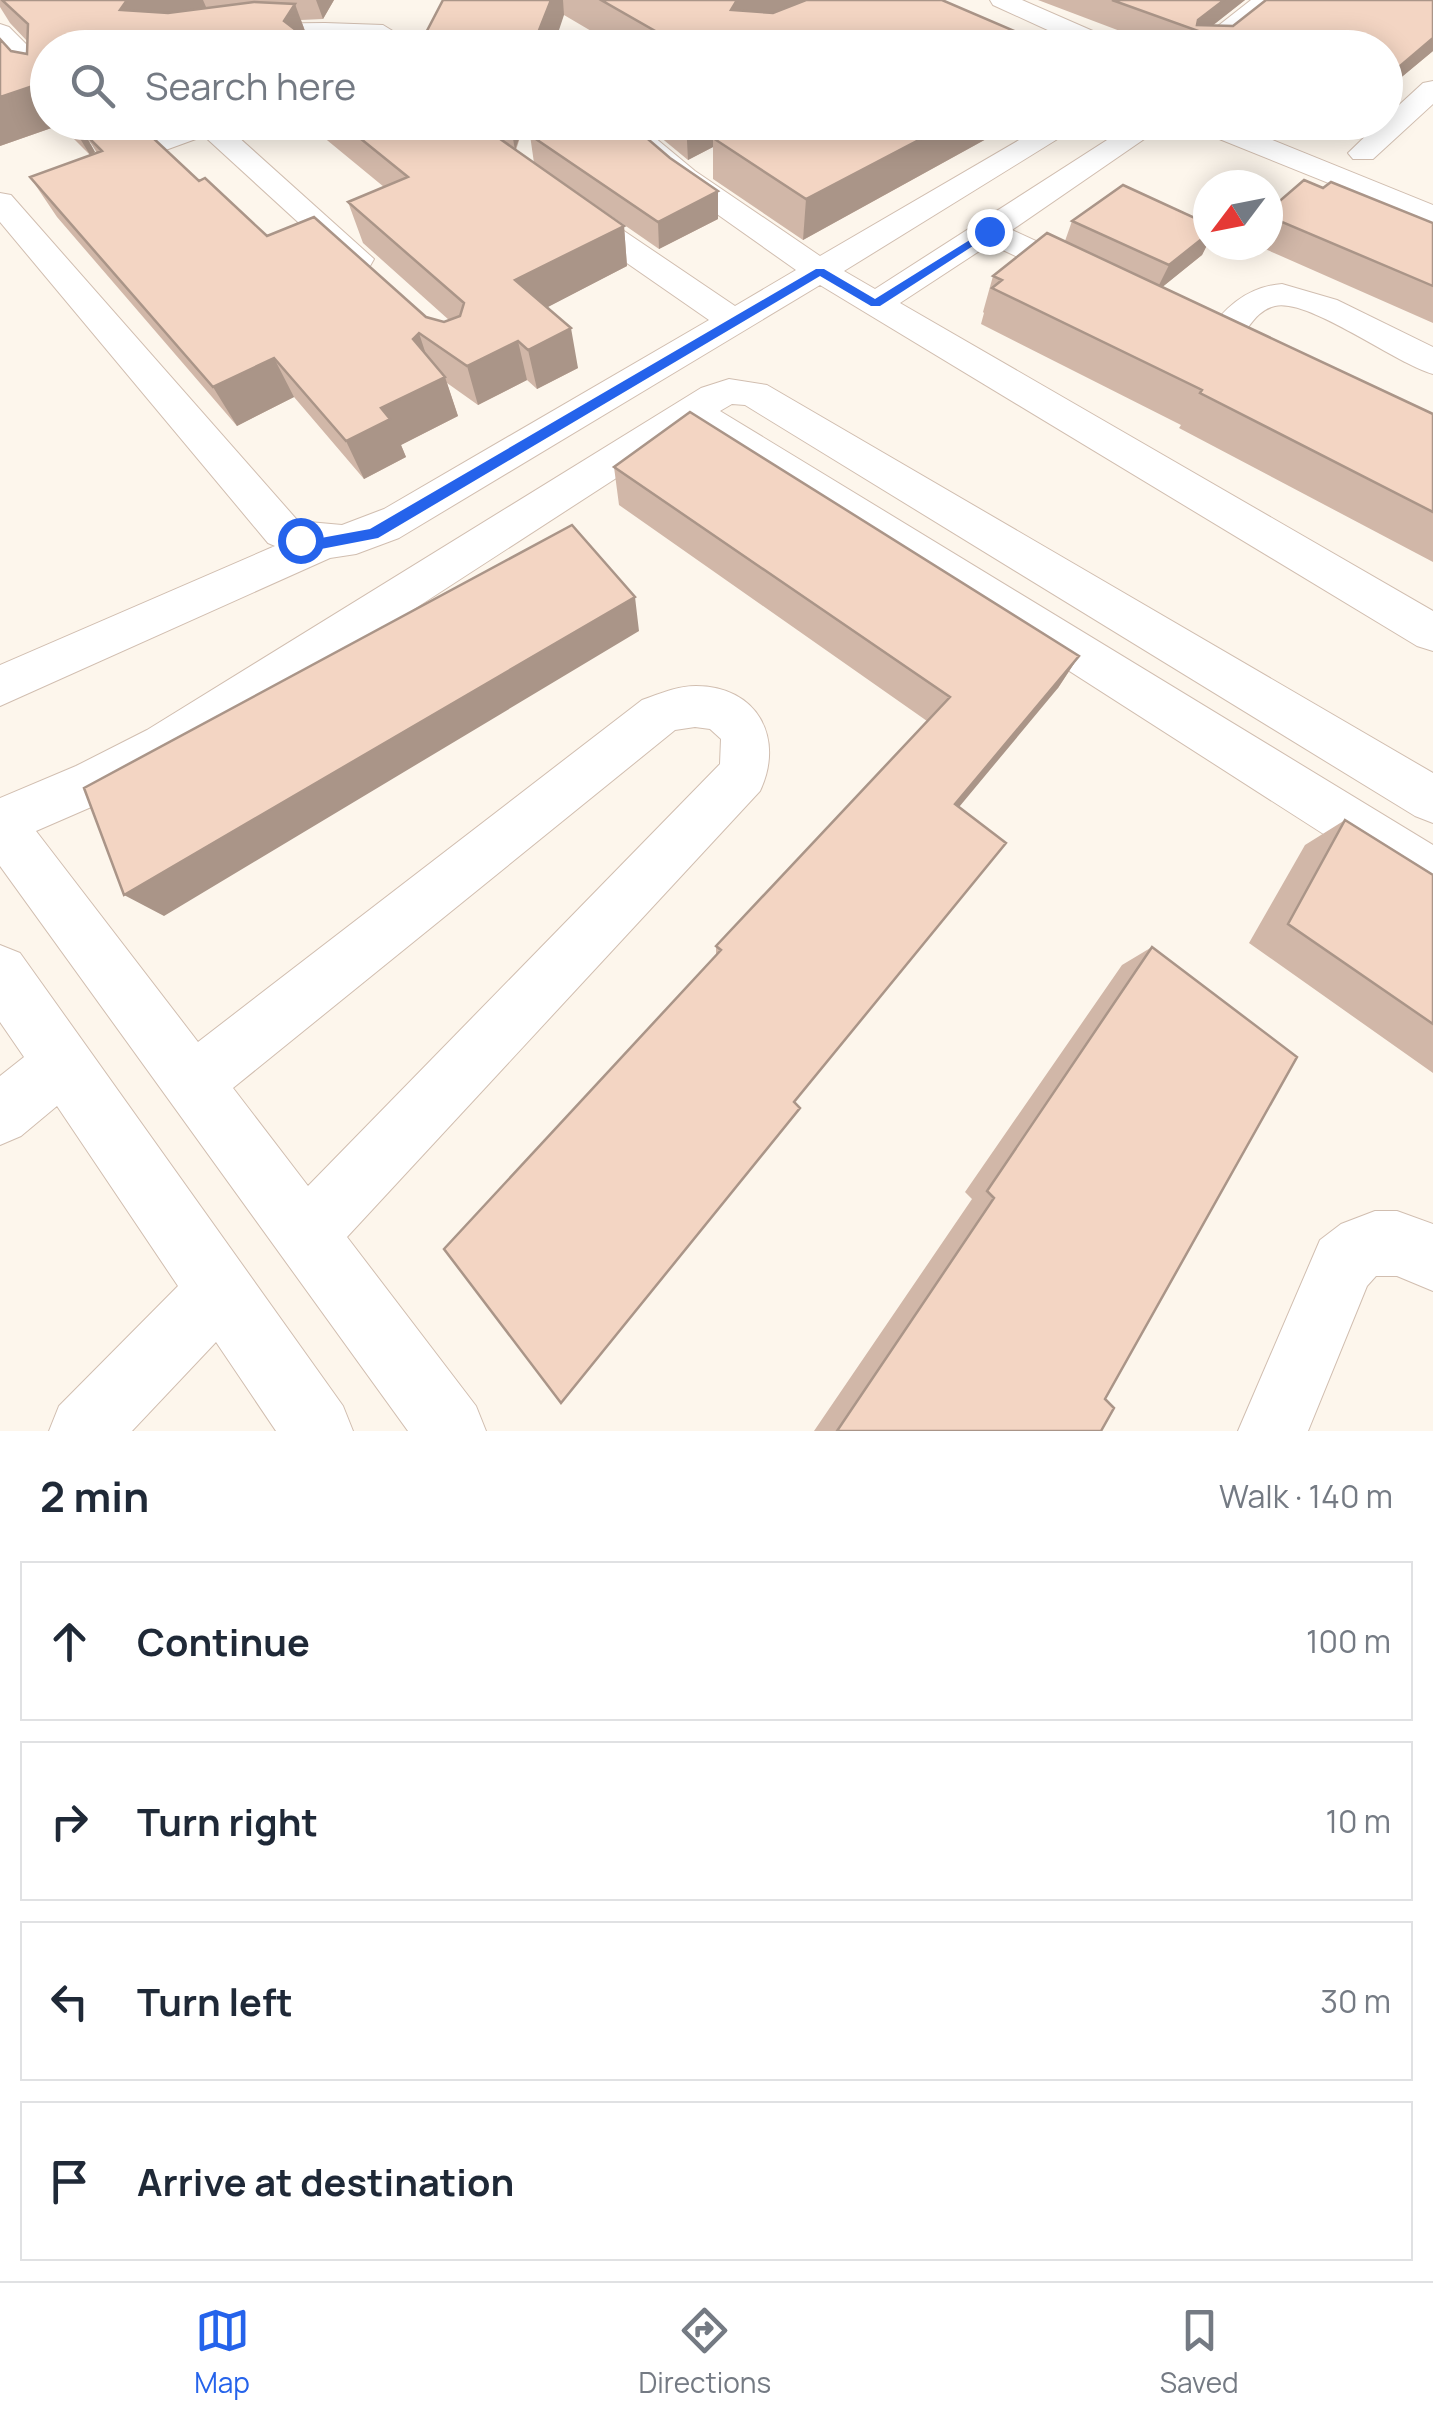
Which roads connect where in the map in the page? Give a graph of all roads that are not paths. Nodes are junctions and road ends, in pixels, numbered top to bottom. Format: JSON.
{"nodes":[{"id":1,"x":229,"y":0,"type":"edge"},
{"id":2,"x":1002,"y":0,"type":"edge"},
{"id":3,"x":1267,"y":0,"type":"edge"},
{"id":4,"x":215,"y":30,"type":"edge"},
{"id":5,"x":245,"y":30,"type":"edge"},
{"id":6,"x":385,"y":30,"type":"edge"},
{"id":7,"x":1069,"y":30,"type":"edge"},
{"id":8,"x":1226,"y":30,"type":"edge"},
{"id":9,"x":0,"y":32,"type":"edge"},
{"id":10,"x":30,"y":63,"type":"edge"},
{"id":11,"x":1433,"y":90,"type":"edge"},
{"id":12,"x":1403,"y":112,"type":"edge"},
{"id":13,"x":104,"y":140,"type":"edge"},
{"id":14,"x":169,"y":140,"type":"edge"},
{"id":15,"x":229,"y":140,"type":"edge"},
{"id":16,"x":649,"y":140,"type":"edge"},
{"id":17,"x":1042,"y":140,"type":"edge"},
{"id":18,"x":1108,"y":140,"type":"edge"},
{"id":19,"x":1130,"y":140,"type":"edge"},
{"id":20,"x":1246,"y":140,"type":"edge"},
{"id":21,"x":1364,"y":140,"type":"edge"},
{"id":22,"x":1121,"y":146,"type":"junction"},
{"id":23,"x":121,"y":158,"type":"junction"},
{"id":24,"x":1398,"y":167,"type":"dead end"},
{"id":25,"x":69,"y":176,"type":"edge"},
{"id":26,"x":549,"y":194,"type":"edge"},
{"id":27,"x":9,"y":204,"type":"edge"},
{"id":28,"x":1433,"y":216,"type":"edge"},
{"id":29,"x":989,"y":231,"type":"junction"},
{"id":30,"x":820,"y":271,"type":"junction"},
{"id":31,"x":382,"y":281,"type":"edge"},
{"id":32,"x":1114,"y":290,"type":"edge"},
{"id":33,"x":876,"y":304,"type":"junction"},
{"id":34,"x":735,"y":322,"type":"junction"},
{"id":35,"x":1185,"y":323,"type":"edge"},
{"id":36,"x":1220,"y":340,"type":"junction"},
{"id":37,"x":1256,"y":357,"type":"edge"},
{"id":38,"x":1433,"y":362,"type":"edge"},
{"id":39,"x":692,"y":411,"type":"junction"},
{"id":40,"x":321,"y":544,"type":"junction"},
{"id":41,"x":1433,"y":633,"type":"edge"},
{"id":42,"x":0,"y":686,"type":"edge"},
{"id":43,"x":1433,"y":800,"type":"edge"},
{"id":44,"x":0,"y":823,"type":"edge"},
{"id":45,"x":1433,"y":874,"type":"edge"},
{"id":46,"x":0,"y":973,"type":"edge"},
{"id":47,"x":62,"y":1062,"type":"junction"},
{"id":48,"x":193,"y":1083,"type":"junction"},
{"id":49,"x":0,"y":1115,"type":"edge"},
{"id":50,"x":305,"y":1234,"type":"junction"},
{"id":51,"x":1433,"y":1258,"type":"edge"},
{"id":52,"x":220,"y":1290,"type":"junction"},
{"id":53,"x":84,"y":1431,"type":"edge"},
{"id":54,"x":318,"y":1431,"type":"edge"},
{"id":55,"x":451,"y":1431,"type":"edge"},
{"id":56,"x":1272,"y":1431,"type":"edge"}],
"edges":[{"from":1,"to":4,"type":"street"},
{"from":2,"to":7,"type":"street"},
{"from":3,"to":8,"type":"street"},
{"from":5,"to":6,"type":"street"},
{"from":9,"to":10,"type":"street"},
{"from":11,"to":12,"type":"street"},
{"from":13,"to":23,"type":"street"},
{"from":14,"to":23,"type":"street"},
{"from":15,"to":31,"type":"street"},
{"from":16,"to":30,"type":"street"},
{"from":17,"to":30,"type":"street"},
{"from":18,"to":22,"type":"street"},
{"from":19,"to":22,"type":"street"},
{"from":20,"to":28,"type":"street"},
{"from":21,"to":24,"type":"street"},
{"from":22,"to":29,"type":"street"},
{"from":23,"to":25,"type":"street"},
{"from":26,"to":34,"type":"street"},
{"from":27,"to":40,"type":"street"},
{"from":29,"to":32,"type":"street"},
{"from":29,"to":33,"type":"street"},
{"from":30,"to":33,"type":"street"},
{"from":30,"to":34,"type":"street"},
{"from":33,"to":41,"type":"street"},
{"from":34,"to":40,"type":"street"},
{"from":35,"to":36,"type":"street"},
{"from":36,"to":37,"type":"street"},
{"from":36,"to":38,"type":"street"},
{"from":39,"to":43,"type":"street"},
{"from":39,"to":44,"type":"street"},
{"from":39,"to":45,"type":"street"},
{"from":40,"to":42,"type":"street"},
{"from":44,"to":48,"type":"street"},
{"from":46,"to":47,"type":"street"},
{"from":47,"to":49,"type":"street"},
{"from":47,"to":52,"type":"street"},
{"from":48,"to":50,"type":"street"},
{"from":48,"to":50,"type":"street"},
{"from":50,"to":55,"type":"street"},
{"from":51,"to":56,"type":"street"},
{"from":52,"to":53,"type":"street"},
{"from":52,"to":54,"type":"street"}]}
